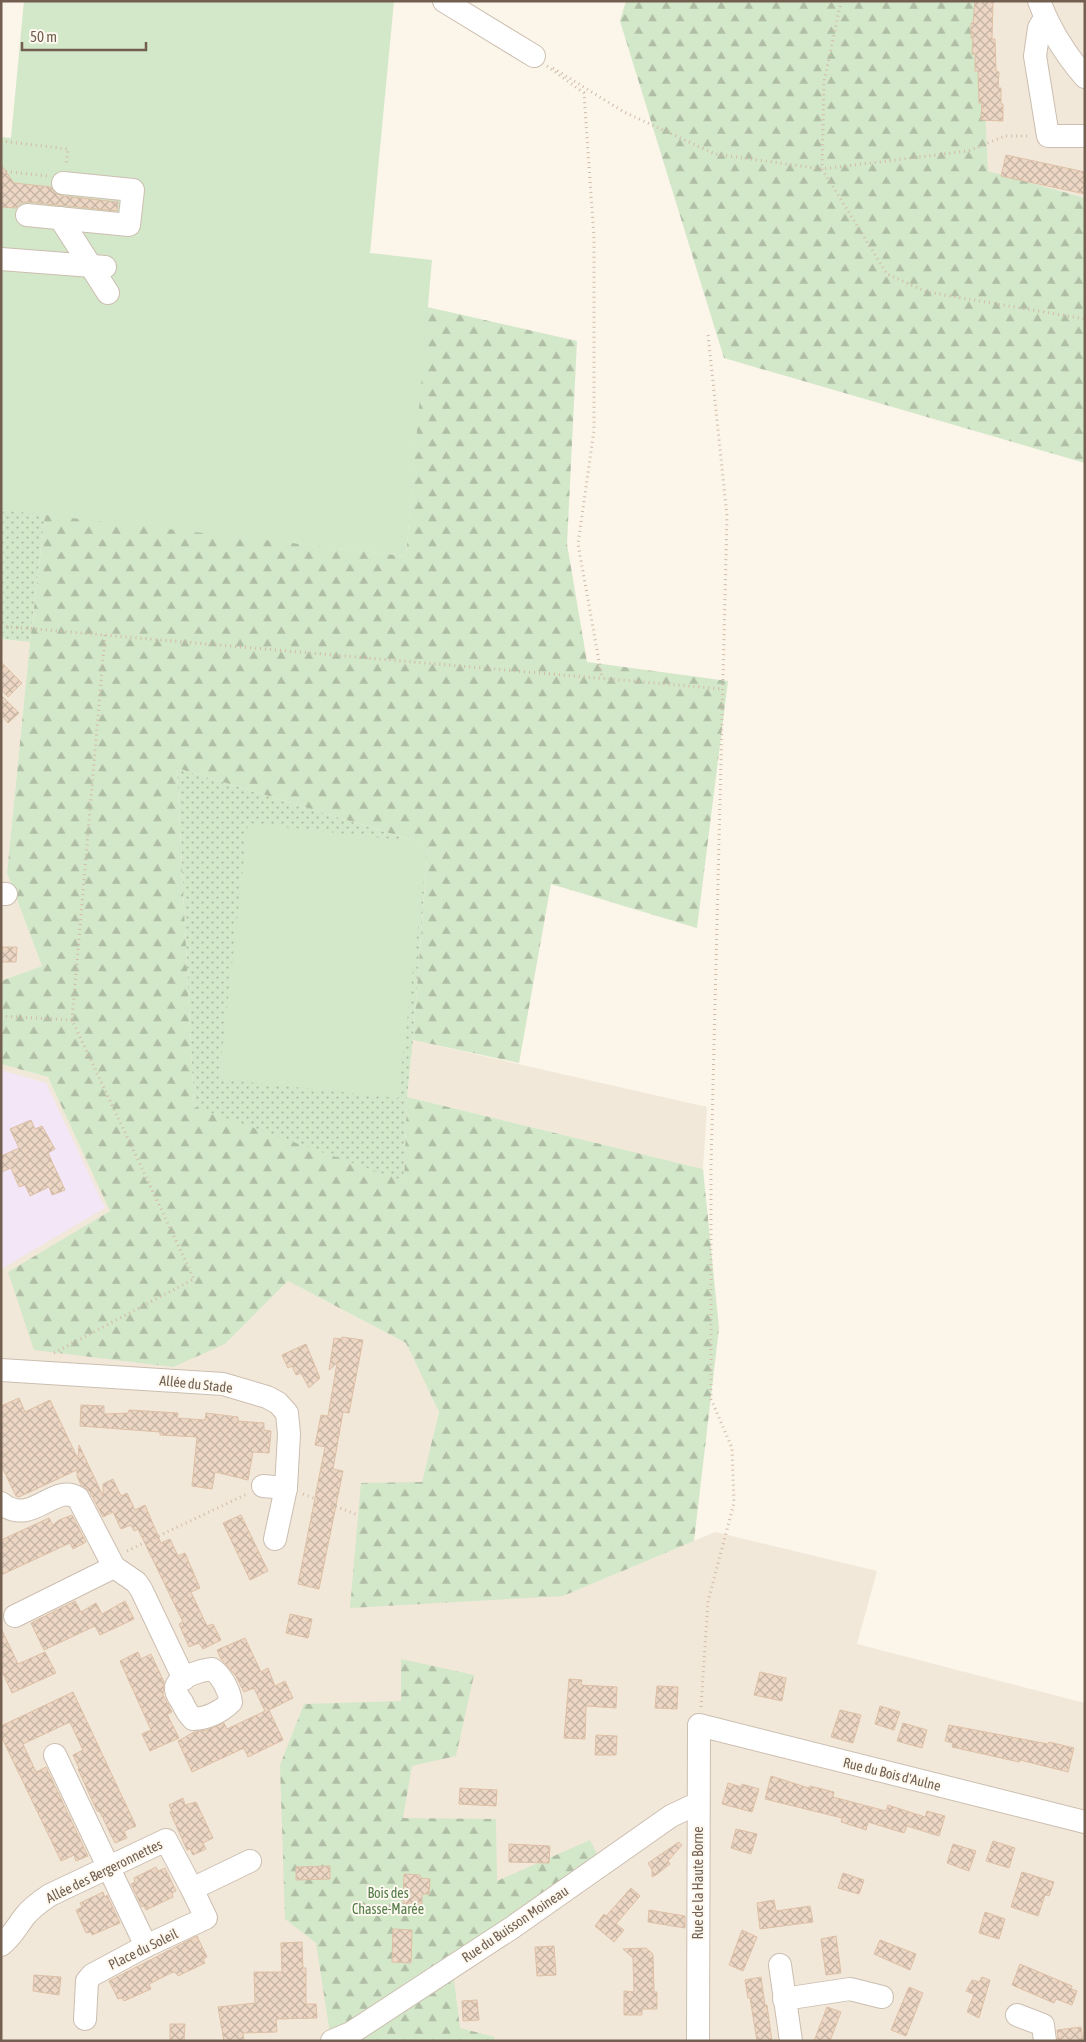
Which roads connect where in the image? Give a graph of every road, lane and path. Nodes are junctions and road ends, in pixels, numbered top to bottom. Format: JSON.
{"nodes":[{"id":1,"x":444,"y":1,"type":"edge"},
{"id":2,"x":841,"y":1,"type":"edge"},
{"id":3,"x":1042,"y":10,"type":"edge"},
{"id":4,"x":534,"y":56,"type":"junction"},
{"id":5,"x":1085,"y":77,"type":"edge"},
{"id":6,"x":1048,"y":136,"type":"junction"},
{"id":7,"x":1085,"y":136,"type":"edge"},
{"id":8,"x":1,"y":140,"type":"edge"},
{"id":9,"x":822,"y":169,"type":"junction"},
{"id":10,"x":1,"y":171,"type":"edge"},
{"id":11,"x":64,"y":181,"type":"junction"},
{"id":12,"x":27,"y":215,"type":"dead end"},
{"id":13,"x":60,"y":218,"type":"junction"},
{"id":14,"x":1,"y":259,"type":"edge"},
{"id":15,"x":98,"y":266,"type":"junction"},
{"id":16,"x":108,"y":294,"type":"dead end"},
{"id":17,"x":1085,"y":318,"type":"edge"},
{"id":18,"x":708,"y":334,"type":"dead end"},
{"id":19,"x":1,"y":626,"type":"edge"},
{"id":20,"x":105,"y":635,"type":"junction"},
{"id":21,"x":602,"y":678,"type":"junction"},
{"id":22,"x":723,"y":689,"type":"junction"},
{"id":23,"x":1,"y":1016,"type":"edge"},
{"id":24,"x":72,"y":1020,"type":"junction"},
{"id":25,"x":48,"y":1356,"type":"dead end"},
{"id":26,"x":1,"y":1370,"type":"edge"},
{"id":27,"x":263,"y":1486,"type":"joint"},
{"id":28,"x":286,"y":1488,"type":"junction"},
{"id":29,"x":1,"y":1503,"type":"edge"},
{"id":30,"x":358,"y":1515,"type":"dead end"},
{"id":31,"x":275,"y":1539,"type":"dead end"},
{"id":32,"x":112,"y":1563,"type":"junction"},
{"id":33,"x":15,"y":1616,"type":"dead end"},
{"id":34,"x":184,"y":1678,"type":"dead end"},
{"id":35,"x":699,"y":1725,"type":"junction"},
{"id":36,"x":55,"y":1755,"type":"dead end"},
{"id":37,"x":698,"y":1806,"type":"junction"},
{"id":38,"x":1085,"y":1822,"type":"edge"},
{"id":39,"x":250,"y":1861,"type":"dead end"},
{"id":40,"x":109,"y":1867,"type":"junction"},
{"id":41,"x":192,"y":1889,"type":"junction"},
{"id":42,"x":1,"y":1945,"type":"edge"},
{"id":43,"x":146,"y":1946,"type":"junction"},
{"id":44,"x":780,"y":1965,"type":"dead end"},
{"id":45,"x":882,"y":1996,"type":"dead end"},
{"id":46,"x":784,"y":1999,"type":"junction"},
{"id":47,"x":1017,"y":2015,"type":"dead end"},
{"id":48,"x":85,"y":2019,"type":"dead end"},
{"id":49,"x":332,"y":2041,"type":"edge"},
{"id":50,"x":698,"y":2041,"type":"edge"},
{"id":51,"x":791,"y":2041,"type":"edge"},
{"id":52,"x":1045,"y":2041,"type":"edge"}],
"edges":[{"from":1,"to":4,"type":"street"},
{"from":2,"to":9,"type":"path"},
{"from":3,"to":5,"type":"street"},
{"from":3,"to":6,"type":"street"},
{"from":4,"to":9,"type":"path"},
{"from":4,"to":21,"type":"path"},
{"from":6,"to":7,"type":"street"},
{"from":6,"to":9,"type":"path"},
{"from":8,"to":11,"type":"path"},
{"from":9,"to":17,"type":"path"},
{"from":10,"to":11,"type":"path"},
{"from":11,"to":13,"type":"street"},
{"from":12,"to":13,"type":"street"},
{"from":13,"to":15,"type":"street"},
{"from":14,"to":15,"type":"street"},
{"from":15,"to":16,"type":"street"},
{"from":18,"to":22,"type":"path"},
{"from":19,"to":20,"type":"path"},
{"from":20,"to":21,"type":"path"},
{"from":20,"to":24,"type":"path"},
{"from":21,"to":22,"type":"path"},
{"from":22,"to":35,"type":"path"},
{"from":23,"to":24,"type":"path"},
{"from":24,"to":25,"type":"path"},
{"from":26,"to":28,"type":"street","name":"Allée du Stade"},
{"from":27,"to":28,"type":"street"},
{"from":27,"to":32,"type":"path"},
{"from":28,"to":30,"type":"path"},
{"from":28,"to":31,"type":"street","name":"Allée du Stade"},
{"from":29,"to":32,"type":"street"},
{"from":32,"to":33,"type":"street"},
{"from":32,"to":34,"type":"street"},
{"from":35,"to":37,"type":"street","name":"Rue de la Haute Borne"},
{"from":35,"to":38,"type":"street","name":"Rue du Bois d'Aulne"},
{"from":36,"to":40,"type":"street"},
{"from":37,"to":49,"type":"street","name":"Rue du Buisson Moineau"},
{"from":37,"to":50,"type":"street","name":"Rue de la Haute Borne"},
{"from":39,"to":41,"type":"street"},
{"from":40,"to":41,"type":"street","name":"Allée des Bergeronnettes"},
{"from":40,"to":42,"type":"street","name":"Allée des Bergeronnettes"},
{"from":40,"to":43,"type":"street"},
{"from":41,"to":43,"type":"street","name":"Place du Soleil"},
{"from":43,"to":48,"type":"street","name":"Place du Soleil"},
{"from":44,"to":46,"type":"street"},
{"from":45,"to":46,"type":"street"},
{"from":46,"to":51,"type":"street"},
{"from":47,"to":52,"type":"street"}]}
